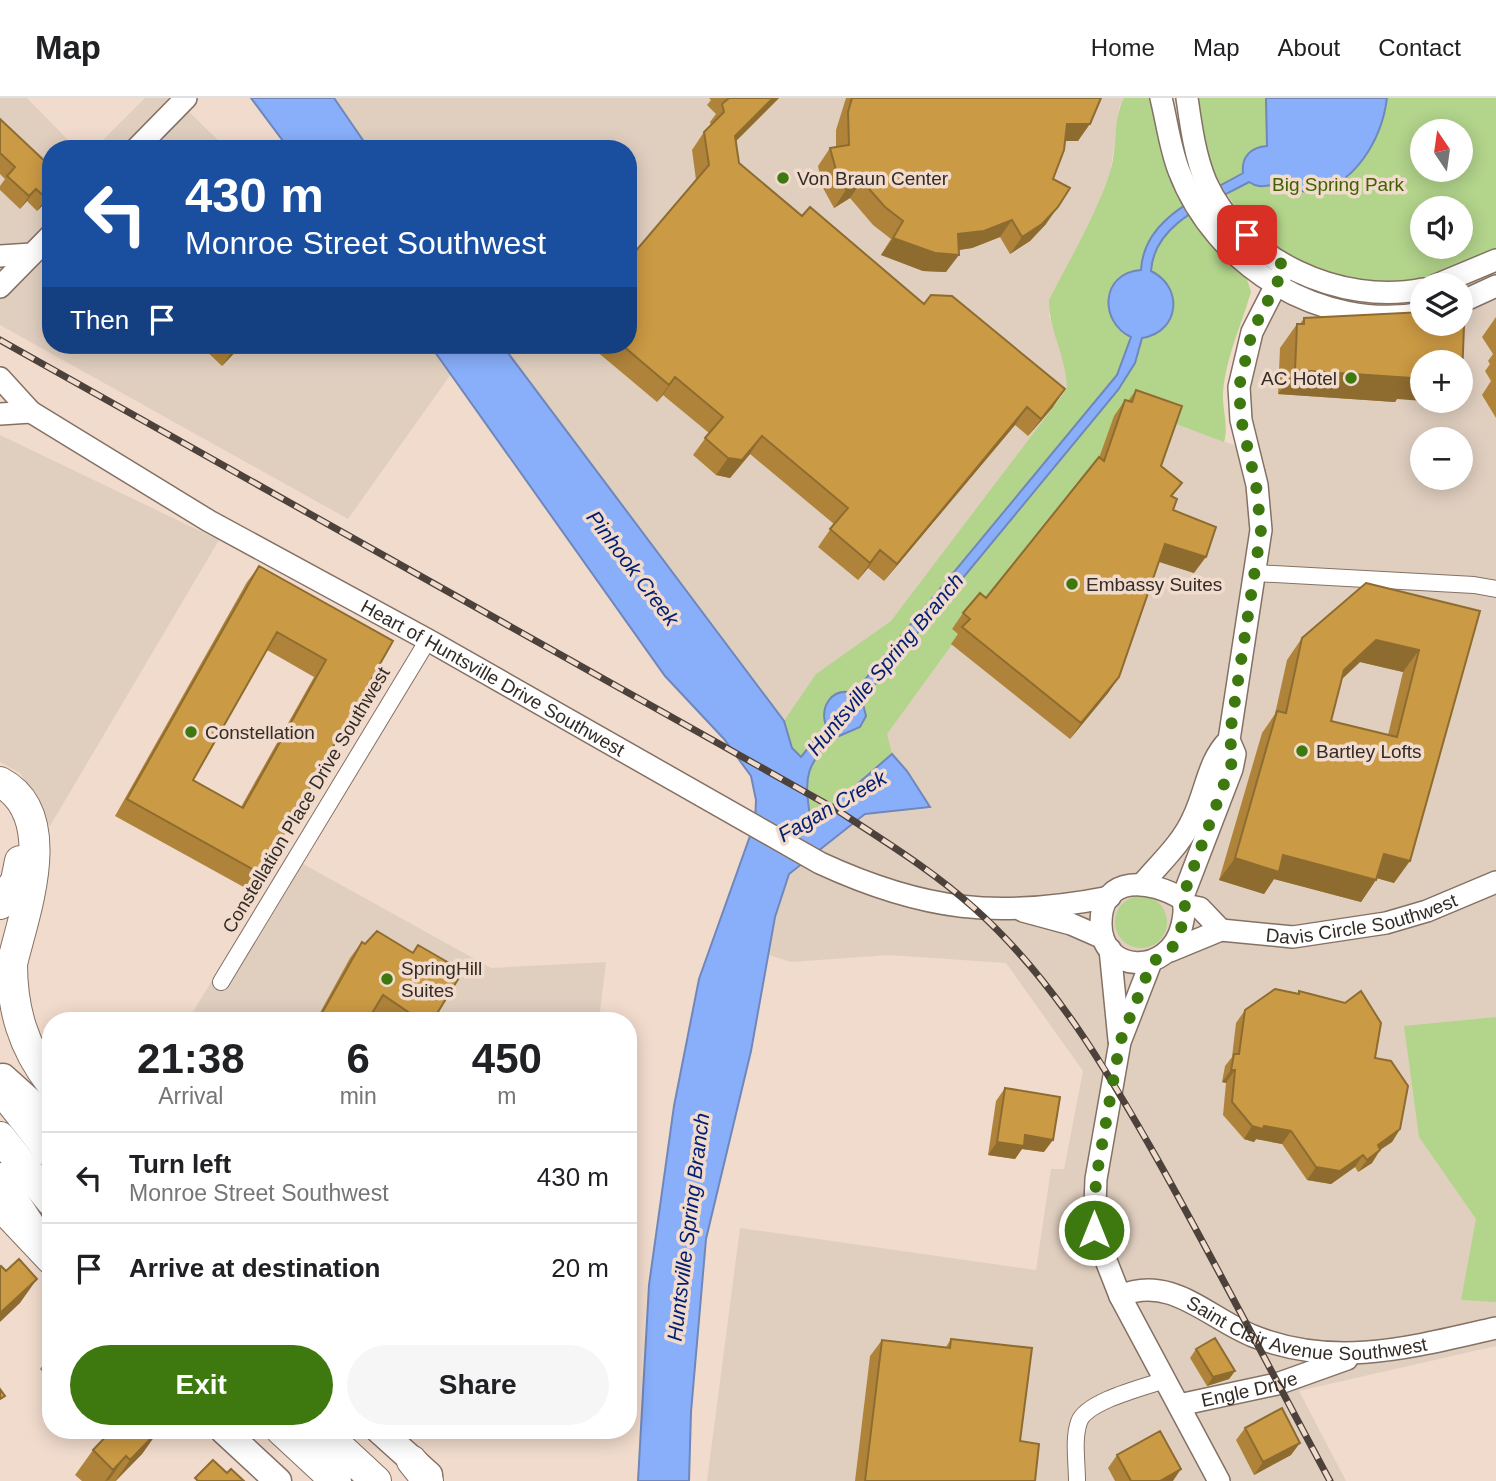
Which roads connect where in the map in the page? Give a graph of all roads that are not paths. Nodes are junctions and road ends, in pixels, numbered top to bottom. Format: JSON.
{"nodes":[{"id":1,"x":1161,"y":98,"type":"edge"},
{"id":2,"x":1187,"y":98,"type":"edge"},
{"id":3,"x":183,"y":101,"type":"edge"},
{"id":4,"x":145,"y":140,"type":"edge"},
{"id":5,"x":1197,"y":186,"type":"junction"},
{"id":6,"x":42,"y":244,"type":"edge"},
{"id":7,"x":32,"y":254,"type":"junction"},
{"id":8,"x":0,"y":256,"type":"edge"},
{"id":9,"x":1496,"y":261,"type":"edge"},
{"id":10,"x":1466,"y":273,"type":"edge"},
{"id":11,"x":1285,"y":274,"type":"junction"},
{"id":12,"x":1496,"y":286,"type":"edge"},
{"id":13,"x":0,"y":287,"type":"edge"},
{"id":14,"x":1410,"y":291,"type":"edge"},
{"id":15,"x":1473,"y":297,"type":"edge"},
{"id":16,"x":1410,"y":315,"type":"edge"},
{"id":17,"x":0,"y":378,"type":"edge"},
{"id":18,"x":31,"y":412,"type":"junction"},
{"id":19,"x":0,"y":414,"type":"edge"},
{"id":20,"x":1255,"y":573,"type":"junction"},
{"id":21,"x":1496,"y":589,"type":"edge"},
{"id":22,"x":428,"y":640,"type":"junction"},
{"id":23,"x":1229,"y":740,"type":"junction"},
{"id":24,"x":0,"y":782,"type":"edge"},
{"id":25,"x":0,"y":807,"type":"edge"},
{"id":26,"x":1143,"y":882,"type":"junction"},
{"id":27,"x":1496,"y":882,"type":"edge"},
{"id":28,"x":1110,"y":897,"type":"junction"},
{"id":29,"x":1183,"y":902,"type":"junction"},
{"id":30,"x":0,"y":904,"type":"edge"},
{"id":31,"x":1017,"y":909,"type":"junction"},
{"id":32,"x":1222,"y":930,"type":"junction"},
{"id":33,"x":1107,"y":944,"type":"junction"},
{"id":34,"x":1170,"y":951,"type":"junction"},
{"id":35,"x":1152,"y":962,"type":"junction"},
{"id":36,"x":221,"y":982,"type":"dead end"},
{"id":37,"x":1120,"y":1042,"type":"junction"},
{"id":38,"x":42,"y":1069,"type":"edge"},
{"id":39,"x":0,"y":1074,"type":"edge"},
{"id":40,"x":0,"y":1088,"type":"edge"},
{"id":41,"x":42,"y":1113,"type":"edge"},
{"id":42,"x":0,"y":1137,"type":"edge"},
{"id":43,"x":42,"y":1142,"type":"edge"},
{"id":44,"x":0,"y":1176,"type":"edge"},
{"id":45,"x":42,"y":1190,"type":"edge"},
{"id":46,"x":0,"y":1205,"type":"edge"},
{"id":47,"x":42,"y":1243,"type":"edge"},
{"id":48,"x":42,"y":1248,"type":"edge"},
{"id":49,"x":1120,"y":1296,"type":"junction"},
{"id":50,"x":1496,"y":1328,"type":"edge"},
{"id":51,"x":1359,"y":1355,"type":"junction"},
{"id":52,"x":1165,"y":1380,"type":"junction"},
{"id":53,"x":1179,"y":1405,"type":"junction"},
{"id":54,"x":233,"y":1439,"type":"edge"},
{"id":55,"x":291,"y":1439,"type":"edge"},
{"id":56,"x":331,"y":1439,"type":"edge"},
{"id":57,"x":388,"y":1439,"type":"edge"},
{"id":58,"x":420,"y":1471,"type":"edge"},
{"id":59,"x":278,"y":1481,"type":"edge"},
{"id":60,"x":336,"y":1481,"type":"edge"},
{"id":61,"x":376,"y":1481,"type":"edge"},
{"id":62,"x":435,"y":1481,"type":"edge"},
{"id":63,"x":1077,"y":1481,"type":"edge"},
{"id":64,"x":1219,"y":1481,"type":"edge"}],
"edges":[{"from":1,"to":5,"type":"street"},
{"from":2,"to":5,"type":"street"},
{"from":3,"to":4,"type":"street"},
{"from":5,"to":11,"type":"street"},
{"from":6,"to":7,"type":"street"},
{"from":7,"to":8,"type":"street"},
{"from":7,"to":13,"type":"street"},
{"from":9,"to":10,"type":"street"},
{"from":11,"to":14,"type":"street"},
{"from":11,"to":16,"type":"street"},
{"from":11,"to":20,"type":"street"},
{"from":12,"to":15,"type":"street"},
{"from":17,"to":18,"type":"street","name":"Heart of Huntsville Drive Southwest"},
{"from":18,"to":19,"type":"street"},
{"from":18,"to":22,"type":"street","name":"Heart of Huntsville Drive Southwest"},
{"from":20,"to":21,"type":"street"},
{"from":20,"to":23,"type":"street"},
{"from":22,"to":31,"type":"street","name":"Heart of Huntsville Drive Southwest"},
{"from":22,"to":36,"type":"street","name":"Constellation Place Drive Southwest"},
{"from":23,"to":26,"type":"street"},
{"from":23,"to":29,"type":"street"},
{"from":24,"to":38,"type":"highway"},
{"from":25,"to":30,"type":"highway"},
{"from":26,"to":28,"type":"street"},
{"from":26,"to":29,"type":"street"},
{"from":27,"to":32,"type":"street","name":"Davis Circle Southwest"},
{"from":28,"to":31,"type":"street","name":"Heart of Huntsville Drive Southwest"},
{"from":28,"to":33,"type":"street"},
{"from":29,"to":32,"type":"street"},
{"from":29,"to":34,"type":"street"},
{"from":31,"to":33,"type":"street","name":"Heart of Huntsville Drive Southwest"},
{"from":32,"to":34,"type":"street"},
{"from":33,"to":35,"type":"street"},
{"from":33,"to":37,"type":"street"},
{"from":34,"to":35,"type":"street"},
{"from":35,"to":37,"type":"street"},
{"from":37,"to":49,"type":"street"},
{"from":39,"to":41,"type":"highway"},
{"from":40,"to":43,"type":"highway"},
{"from":42,"to":45,"type":"highway"},
{"from":44,"to":47,"type":"highway"},
{"from":46,"to":48,"type":"highway"},
{"from":49,"to":51,"type":"street","name":"Saint Clair Avenue Southwest"},
{"from":49,"to":52,"type":"street"},
{"from":50,"to":51,"type":"street","name":"Saint Clair Avenue Southwest"},
{"from":51,"to":53,"type":"street","name":"Engle Drive"},
{"from":52,"to":53,"type":"street"},
{"from":52,"to":63,"type":"street"},
{"from":53,"to":64,"type":"street"},
{"from":54,"to":59,"type":"highway"},
{"from":55,"to":60,"type":"highway"},
{"from":56,"to":61,"type":"highway"},
{"from":57,"to":58,"type":"highway"},
{"from":58,"to":62,"type":"highway"}]}
